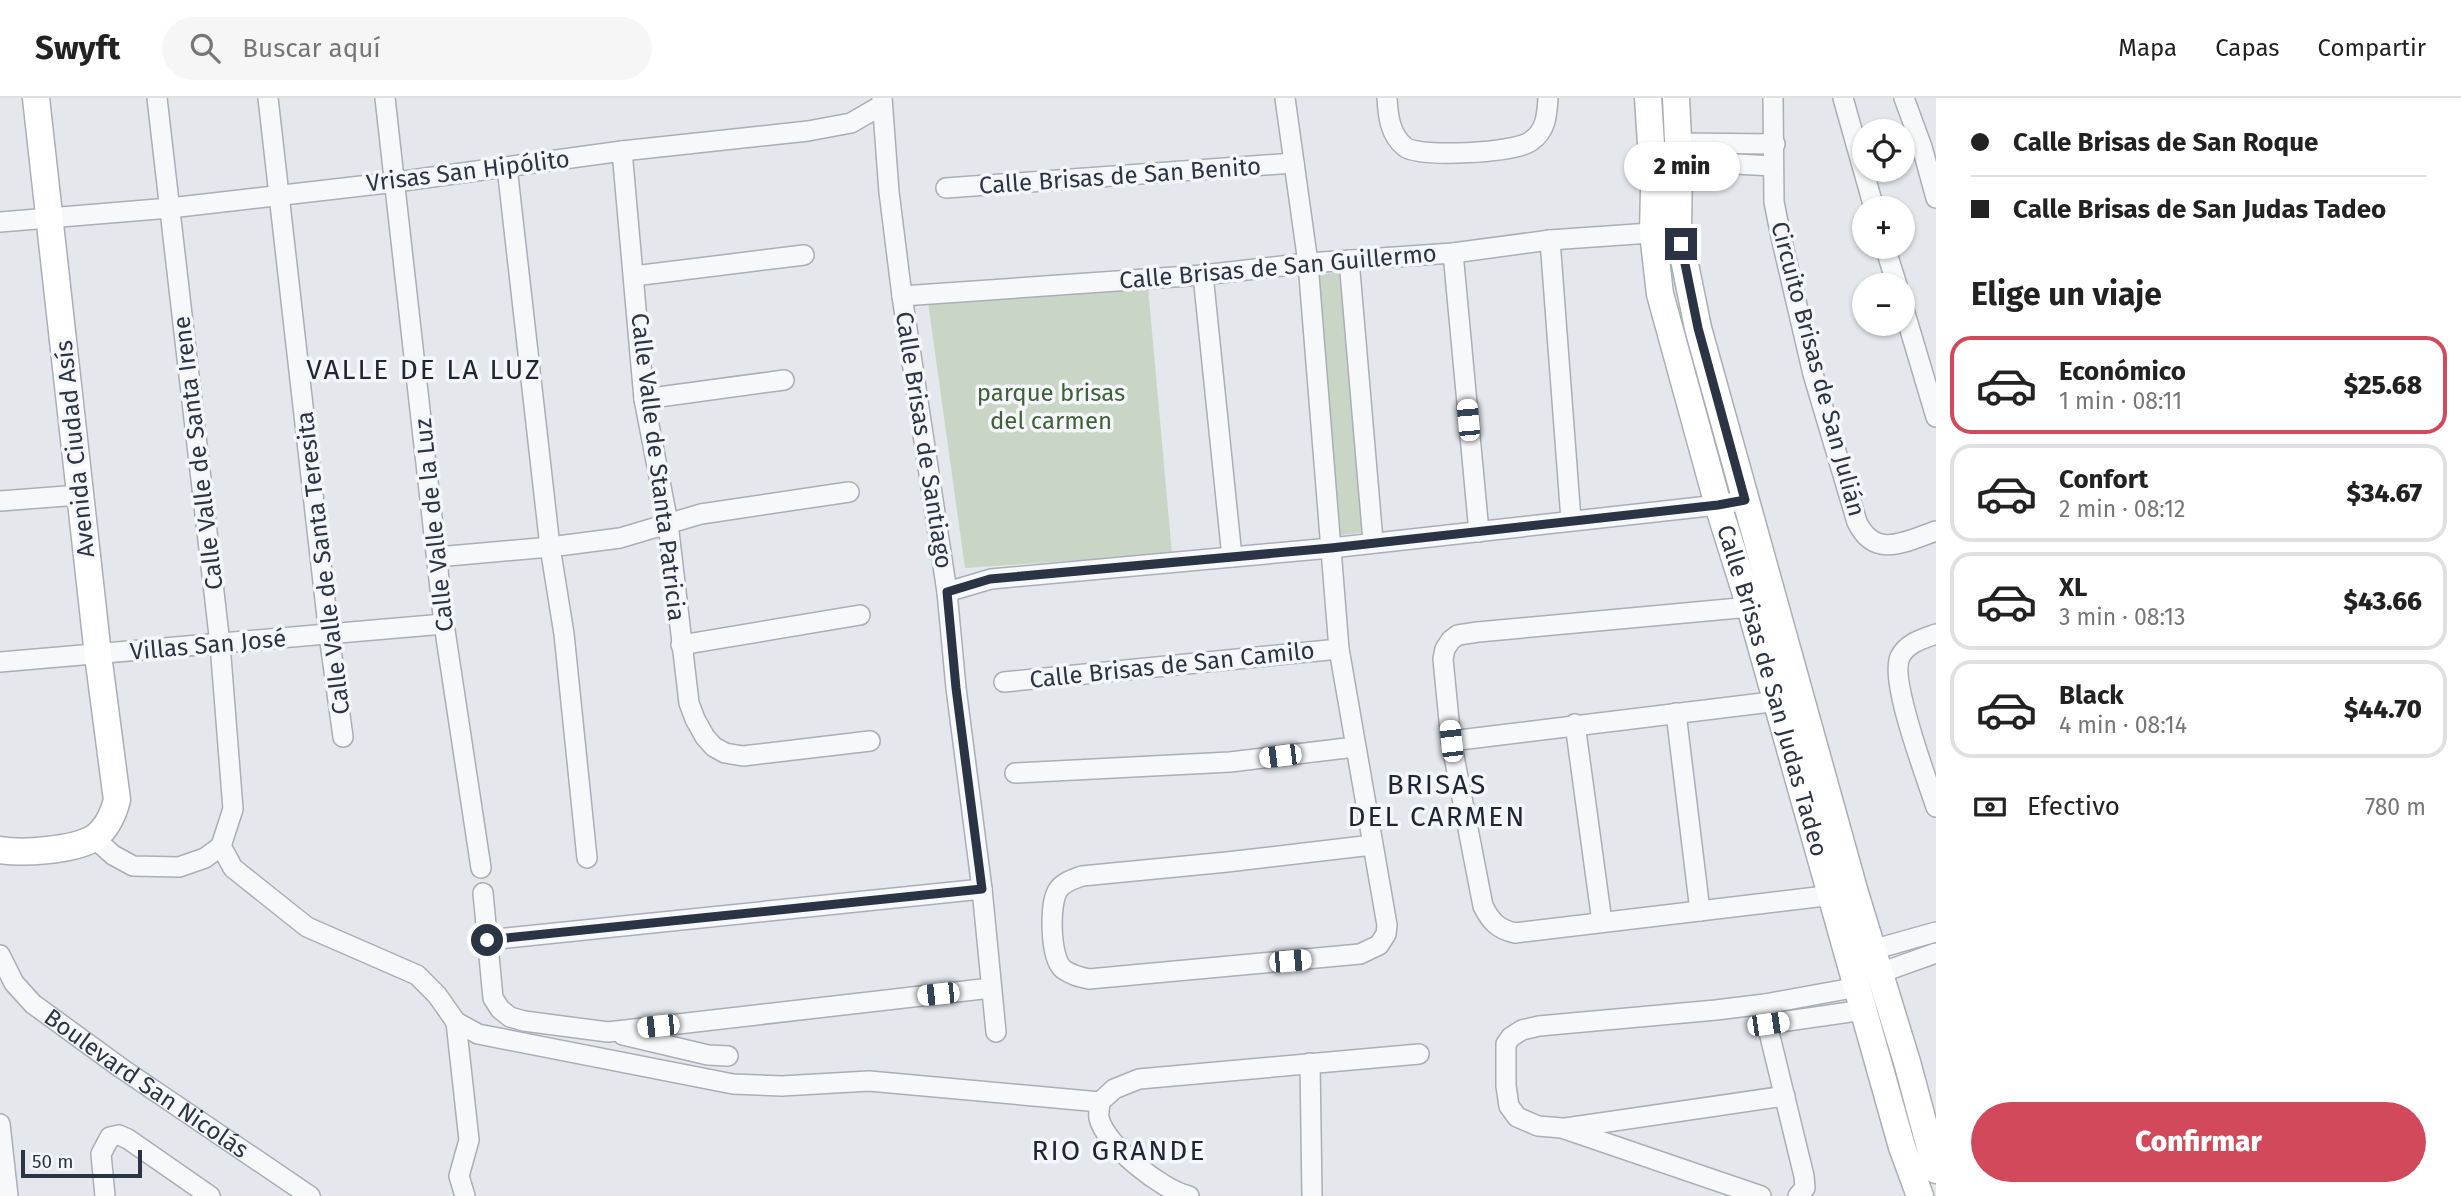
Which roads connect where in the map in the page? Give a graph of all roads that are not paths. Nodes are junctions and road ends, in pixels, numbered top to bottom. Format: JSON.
{"nodes":[{"id":1,"x":36,"y":98,"type":"edge"},
{"id":2,"x":157,"y":98,"type":"edge"},
{"id":3,"x":268,"y":98,"type":"edge"},
{"id":4,"x":385,"y":98,"type":"edge"},
{"id":5,"x":1285,"y":98,"type":"edge"},
{"id":6,"x":1387,"y":98,"type":"edge"},
{"id":7,"x":1548,"y":98,"type":"edge"},
{"id":8,"x":1648,"y":98,"type":"edge"},
{"id":9,"x":1676,"y":98,"type":"edge"},
{"id":10,"x":1773,"y":98,"type":"edge"},
{"id":11,"x":1843,"y":98,"type":"edge"},
{"id":12,"x":1904,"y":98,"type":"edge"},
{"id":13,"x":882,"y":101,"type":"edge"},
{"id":14,"x":1775,"y":144,"type":"junction"},
{"id":15,"x":1929,"y":145,"type":"edge"},
{"id":16,"x":622,"y":151,"type":"junction"},
{"id":17,"x":1678,"y":152,"type":"junction"},
{"id":18,"x":1294,"y":163,"type":"junction"},
{"id":19,"x":1773,"y":166,"type":"junction"},
{"id":20,"x":507,"y":167,"type":"junction"},
{"id":21,"x":396,"y":182,"type":"junction"},
{"id":22,"x":946,"y":188,"type":"dead end"},
{"id":23,"x":281,"y":194,"type":"junction"},
{"id":24,"x":1871,"y":196,"type":"edge"},
{"id":25,"x":1936,"y":198,"type":"edge"},
{"id":26,"x":170,"y":208,"type":"junction"},
{"id":27,"x":49,"y":219,"type":"junction"},
{"id":28,"x":0,"y":222,"type":"edge"},
{"id":29,"x":1666,"y":231,"type":"junction"},
{"id":30,"x":1550,"y":240,"type":"junction"},
{"id":31,"x":1453,"y":253,"type":"junction"},
{"id":32,"x":804,"y":255,"type":"dead end"},
{"id":33,"x":1349,"y":260,"type":"junction"},
{"id":34,"x":1308,"y":263,"type":"junction"},
{"id":35,"x":634,"y":275,"type":"junction"},
{"id":36,"x":1203,"y":275,"type":"junction"},
{"id":37,"x":902,"y":296,"type":"junction"},
{"id":38,"x":1912,"y":336,"type":"edge"},
{"id":39,"x":784,"y":380,"type":"dead end"},
{"id":40,"x":644,"y":398,"type":"junction"},
{"id":41,"x":1936,"y":417,"type":"edge"},
{"id":42,"x":849,"y":492,"type":"dead end"},
{"id":43,"x":79,"y":495,"type":"junction"},
{"id":44,"x":1745,"y":500,"type":"junction"},
{"id":45,"x":0,"y":501,"type":"edge"},
{"id":46,"x":1718,"y":505,"type":"junction"},
{"id":47,"x":1571,"y":520,"type":"junction"},
{"id":48,"x":668,"y":523,"type":"junction"},
{"id":49,"x":1936,"y":531,"type":"edge"},
{"id":50,"x":1479,"y":532,"type":"junction"},
{"id":51,"x":1373,"y":541,"type":"junction"},
{"id":52,"x":550,"y":547,"type":"junction"},
{"id":53,"x":1331,"y":548,"type":"junction"},
{"id":54,"x":437,"y":557,"type":"junction"},
{"id":55,"x":1232,"y":557,"type":"junction"},
{"id":56,"x":947,"y":592,"type":"junction"},
{"id":57,"x":1750,"y":607,"type":"junction"},
{"id":58,"x":860,"y":615,"type":"dead end"},
{"id":59,"x":444,"y":624,"type":"junction"},
{"id":60,"x":1936,"y":634,"type":"edge"},
{"id":61,"x":330,"y":635,"type":"junction"},
{"id":62,"x":220,"y":644,"type":"junction"},
{"id":63,"x":681,"y":645,"type":"junction"},
{"id":64,"x":1339,"y":649,"type":"junction"},
{"id":65,"x":98,"y":655,"type":"junction"},
{"id":66,"x":0,"y":662,"type":"edge"},
{"id":67,"x":1004,"y":682,"type":"dead end"},
{"id":68,"x":1788,"y":700,"type":"junction"},
{"id":69,"x":1676,"y":713,"type":"junction"},
{"id":70,"x":1575,"y":724,"type":"junction"},
{"id":71,"x":343,"y":737,"type":"dead end"},
{"id":72,"x":870,"y":741,"type":"dead end"},
{"id":73,"x":1451,"y":741,"type":"junction"},
{"id":74,"x":1355,"y":747,"type":"junction"},
{"id":75,"x":1016,"y":773,"type":"dead end"},
{"id":76,"x":1936,"y":807,"type":"edge"},
{"id":77,"x":94,"y":838,"type":"junction"},
{"id":78,"x":1372,"y":845,"type":"junction"},
{"id":79,"x":221,"y":846,"type":"junction"},
{"id":80,"x":0,"y":850,"type":"edge"},
{"id":81,"x":587,"y":858,"type":"dead end"},
{"id":82,"x":481,"y":868,"type":"dead end"},
{"id":83,"x":982,"y":889,"type":"junction"},
{"id":84,"x":483,"y":893,"type":"dead end"},
{"id":85,"x":1843,"y":894,"type":"junction"},
{"id":86,"x":1700,"y":911,"type":"junction"},
{"id":87,"x":1602,"y":922,"type":"junction"},
{"id":88,"x":1936,"y":932,"type":"edge"},
{"id":89,"x":487,"y":940,"type":"junction"},
{"id":90,"x":1936,"y":953,"type":"edge"},
{"id":91,"x":0,"y":955,"type":"edge"},
{"id":92,"x":1869,"y":980,"type":"junction"},
{"id":93,"x":991,"y":988,"type":"junction"},
{"id":94,"x":1766,"y":1014,"type":"junction"},
{"id":95,"x":456,"y":1022,"type":"junction"},
{"id":96,"x":608,"y":1032,"type":"junction"},
{"id":97,"x":996,"y":1032,"type":"dead end"},
{"id":98,"x":1419,"y":1055,"type":"dead end"},
{"id":99,"x":728,"y":1056,"type":"dead end"},
{"id":100,"x":1310,"y":1063,"type":"junction"},
{"id":101,"x":1785,"y":1096,"type":"junction"},
{"id":102,"x":1100,"y":1110,"type":"junction"},
{"id":103,"x":0,"y":1124,"type":"edge"},
{"id":104,"x":1562,"y":1128,"type":"junction"},
{"id":105,"x":1902,"y":1147,"type":"junction"},
{"id":106,"x":1933,"y":1160,"type":"edge"},
{"id":107,"x":8,"y":1196,"type":"edge"},
{"id":108,"x":105,"y":1196,"type":"edge"},
{"id":109,"x":210,"y":1196,"type":"edge"},
{"id":110,"x":310,"y":1196,"type":"edge"},
{"id":111,"x":465,"y":1196,"type":"edge"},
{"id":112,"x":1189,"y":1196,"type":"edge"},
{"id":113,"x":1312,"y":1196,"type":"edge"},
{"id":114,"x":1761,"y":1196,"type":"edge"},
{"id":115,"x":1798,"y":1196,"type":"edge"},
{"id":116,"x":1920,"y":1196,"type":"edge"}],
"edges":[{"from":1,"to":27,"type":"street","name":"Avenida Ciudad Asís"},
{"from":2,"to":26,"type":"street","name":"Calle Valle de Santa Irene"},
{"from":3,"to":23,"type":"street","name":"Calle Valle de Santa Teresita"},
{"from":4,"to":21,"type":"street","name":"Calle Valle de la Luz"},
{"from":5,"to":18,"type":"street"},
{"from":6,"to":7,"type":"street"},
{"from":8,"to":29,"type":"street","name":"Calle Brisas de San Judas Tadeo"},
{"from":9,"to":17,"type":"street","name":"Calle Brisas de San Judas Tadeo"},
{"from":10,"to":14,"type":"street","name":"Circuito Brisas de San Julián"},
{"from":11,"to":24,"type":"street"},
{"from":12,"to":15,"type":"street"},
{"from":13,"to":16,"type":"street","name":"Vrisas San Hipólito"},
{"from":13,"to":37,"type":"street","name":"Calle Brisas de Santiago"},
{"from":14,"to":17,"type":"street"},
{"from":14,"to":19,"type":"street","name":"Circuito Brisas de San Julián"},
{"from":15,"to":25,"type":"street"},
{"from":16,"to":20,"type":"street","name":"Vrisas San Hipólito"},
{"from":16,"to":35,"type":"street","name":"Calle Valle de Stanta Patricia"},
{"from":17,"to":19,"type":"street"},
{"from":17,"to":29,"type":"street","name":"Calle Brisas de San Judas Tadeo"},
{"from":18,"to":22,"type":"street","name":"Calle Brisas de San Benito"},
{"from":18,"to":34,"type":"street"},
{"from":19,"to":49,"type":"street","name":"Circuito Brisas de San Julián"},
{"from":20,"to":21,"type":"street","name":"Vrisas San Hipólito"},
{"from":20,"to":52,"type":"street"},
{"from":21,"to":23,"type":"street","name":"Vrisas San Hipólito"},
{"from":21,"to":54,"type":"street","name":"Calle Valle de la Luz"},
{"from":23,"to":26,"type":"street","name":"Vrisas San Hipólito"},
{"from":23,"to":61,"type":"street","name":"Calle Valle de Santa Teresita"},
{"from":26,"to":27,"type":"street","name":"Vrisas San Hipólito"},
{"from":26,"to":62,"type":"street","name":"Calle Valle de Santa Irene"},
{"from":27,"to":28,"type":"street","name":"Vrisas San Hipólito"},
{"from":27,"to":43,"type":"street","name":"Avenida Ciudad Asís"},
{"from":29,"to":30,"type":"street","name":"Calle Brisas de San Guillermo"},
{"from":29,"to":44,"type":"street","name":"Calle Brisas de San Judas Tadeo"},
{"from":29,"to":46,"type":"street","name":"Calle Brisas de San Judas Tadeo"},
{"from":30,"to":31,"type":"street","name":"Calle Brisas de San Guillermo"},
{"from":30,"to":47,"type":"street"},
{"from":31,"to":33,"type":"street","name":"Calle Brisas de San Guillermo"},
{"from":31,"to":50,"type":"street"},
{"from":32,"to":35,"type":"street"},
{"from":33,"to":34,"type":"street","name":"Calle Brisas de San Guillermo"},
{"from":33,"to":51,"type":"street"},
{"from":34,"to":36,"type":"street","name":"Calle Brisas de San Guillermo"},
{"from":34,"to":53,"type":"street"},
{"from":35,"to":40,"type":"street","name":"Calle Valle de Stanta Patricia"},
{"from":36,"to":37,"type":"street","name":"Calle Brisas de San Guillermo"},
{"from":36,"to":55,"type":"street"},
{"from":37,"to":56,"type":"street","name":"Calle Brisas de Santiago"},
{"from":38,"to":41,"type":"street"},
{"from":39,"to":40,"type":"street"},
{"from":40,"to":48,"type":"street","name":"Calle Valle de Stanta Patricia"},
{"from":42,"to":48,"type":"street"},
{"from":43,"to":45,"type":"street"},
{"from":43,"to":65,"type":"street","name":"Avenida Ciudad Asís"},
{"from":44,"to":46,"type":"street"},
{"from":44,"to":68,"type":"street","name":"Calle Brisas de San Judas Tadeo"},
{"from":46,"to":47,"type":"street"},
{"from":46,"to":57,"type":"street","name":"Calle Brisas de San Judas Tadeo"},
{"from":47,"to":50,"type":"street"},
{"from":48,"to":52,"type":"street"},
{"from":48,"to":63,"type":"street","name":"Calle Valle de Stanta Patricia"},
{"from":50,"to":51,"type":"street"},
{"from":51,"to":53,"type":"street"},
{"from":52,"to":54,"type":"street"},
{"from":52,"to":81,"type":"street"},
{"from":53,"to":55,"type":"street"},
{"from":53,"to":64,"type":"street"},
{"from":54,"to":59,"type":"street","name":"Calle Valle de la Luz"},
{"from":55,"to":56,"type":"street"},
{"from":56,"to":83,"type":"street","name":"Calle Brisas de Santiago"},
{"from":57,"to":68,"type":"street","name":"Calle Brisas de San Judas Tadeo"},
{"from":57,"to":73,"type":"street"},
{"from":58,"to":63,"type":"street"},
{"from":59,"to":61,"type":"street","name":"Villas San José"},
{"from":59,"to":82,"type":"street","name":"Calle Valle de la Luz"},
{"from":60,"to":76,"type":"street"},
{"from":61,"to":62,"type":"street","name":"Villas San José"},
{"from":61,"to":71,"type":"street","name":"Calle Valle de Santa Teresita"},
{"from":62,"to":65,"type":"street","name":"Villas San José"},
{"from":62,"to":79,"type":"street","name":"Calle Valle de Santa Irene"},
{"from":63,"to":72,"type":"street","name":"Calle Valle de Stanta Patricia"},
{"from":64,"to":67,"type":"street","name":"Calle Brisas de San Camilo"},
{"from":64,"to":74,"type":"street"},
{"from":65,"to":66,"type":"street","name":"Villas San José"},
{"from":65,"to":77,"type":"street","name":"Avenida Ciudad Asís"},
{"from":68,"to":69,"type":"street"},
{"from":68,"to":85,"type":"street","name":"Calle Brisas de San Judas Tadeo"},
{"from":69,"to":70,"type":"street"},
{"from":69,"to":86,"type":"street"},
{"from":70,"to":73,"type":"street"},
{"from":70,"to":87,"type":"street"},
{"from":73,"to":87,"type":"street"},
{"from":74,"to":75,"type":"street"},
{"from":74,"to":78,"type":"street"},
{"from":77,"to":79,"type":"street"},
{"from":77,"to":80,"type":"street"},
{"from":78,"to":78,"type":"street"},
{"from":79,"to":95,"type":"street"},
{"from":83,"to":89,"type":"street"},
{"from":83,"to":93,"type":"street","name":"Calle Brisas de Santiago"},
{"from":84,"to":89,"type":"street"},
{"from":85,"to":86,"type":"street"},
{"from":85,"to":92,"type":"street","name":"Calle Brisas de San Judas Tadeo"},
{"from":85,"to":92,"type":"street","name":"Calle Brisas de San Judas Tadeo"},
{"from":86,"to":87,"type":"street"},
{"from":88,"to":92,"type":"street"},
{"from":89,"to":96,"type":"street"},
{"from":90,"to":92,"type":"street"},
{"from":91,"to":110,"type":"street","name":"Boulevard San Nicolás"},
{"from":92,"to":94,"type":"street"},
{"from":92,"to":105,"type":"street","name":"Calle Brisas de San Judas Tadeo"},
{"from":92,"to":106,"type":"street","name":"Calle Brisas de San Judas Tadeo"},
{"from":93,"to":96,"type":"street"},
{"from":93,"to":97,"type":"street","name":"Calle Brisas de Santiago"},
{"from":94,"to":101,"type":"street"},
{"from":94,"to":104,"type":"street"},
{"from":95,"to":102,"type":"street"},
{"from":95,"to":111,"type":"street"},
{"from":96,"to":99,"type":"street"},
{"from":98,"to":100,"type":"street"},
{"from":100,"to":102,"type":"street"},
{"from":100,"to":113,"type":"street"},
{"from":101,"to":104,"type":"street"},
{"from":101,"to":115,"type":"street"},
{"from":102,"to":112,"type":"street"},
{"from":103,"to":107,"type":"street"},
{"from":104,"to":114,"type":"street"},
{"from":105,"to":106,"type":"street"},
{"from":105,"to":116,"type":"street","name":"Calle Brisas de San Judas Tadeo"},
{"from":108,"to":109,"type":"street"}]}
